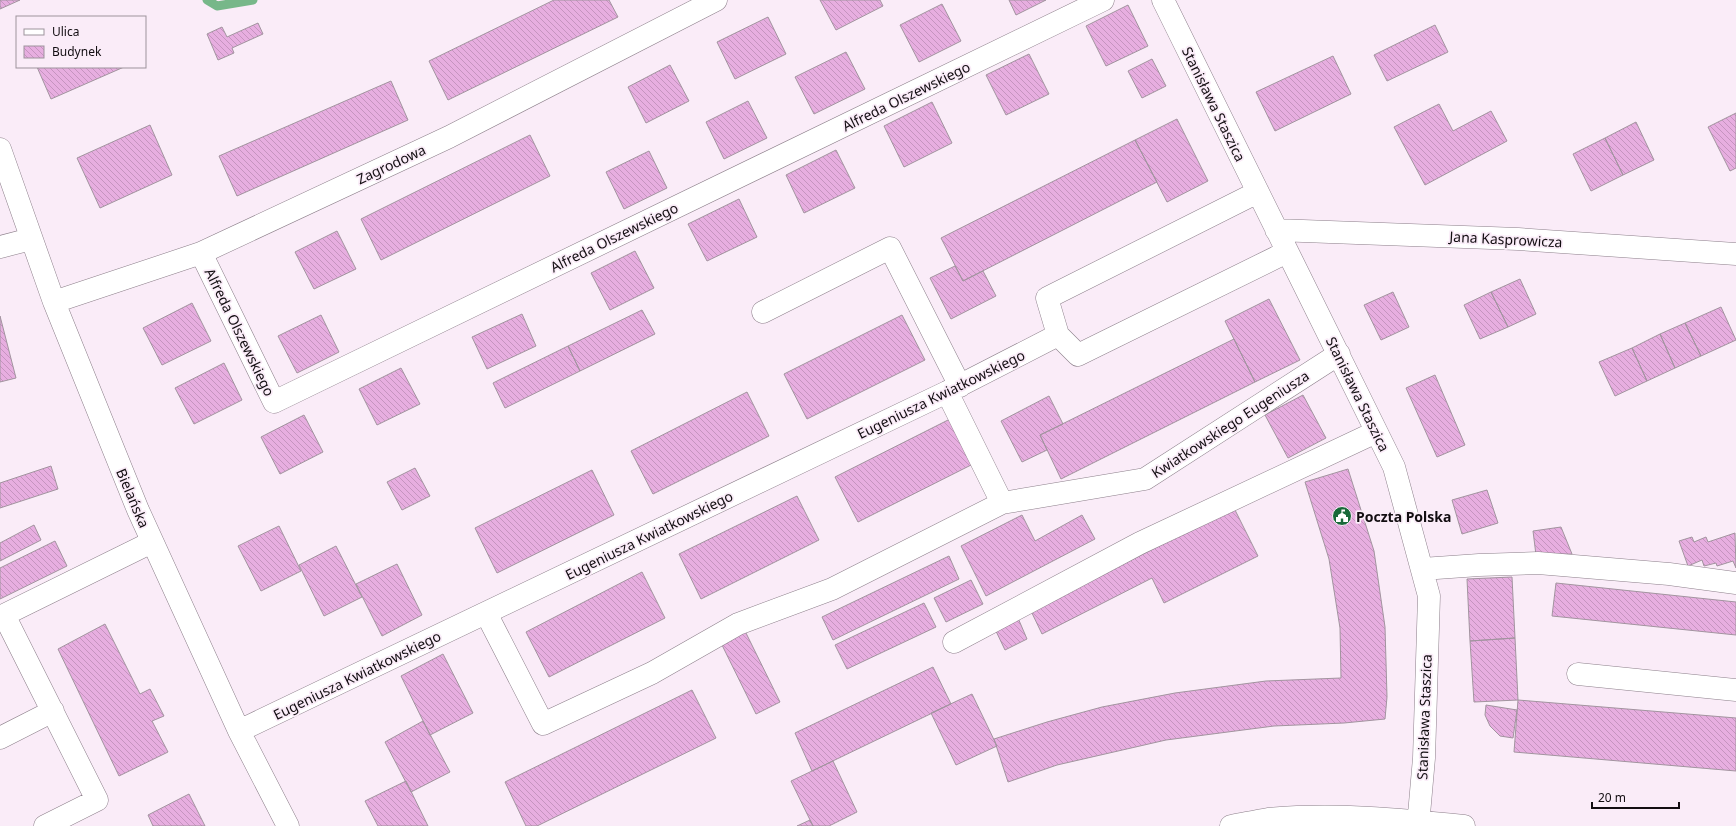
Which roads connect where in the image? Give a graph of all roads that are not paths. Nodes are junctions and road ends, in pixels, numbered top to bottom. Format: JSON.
{"nodes":[{"id":1,"x":716,"y":0,"type":"edge"},
{"id":2,"x":1103,"y":0,"type":"edge"},
{"id":3,"x":1163,"y":0,"type":"edge"},
{"id":4,"x":1,"y":154,"type":"edge"},
{"id":5,"x":1258,"y":192,"type":"junction"},
{"id":6,"x":1276,"y":230,"type":"junction"},
{"id":7,"x":31,"y":239,"type":"junction"},
{"id":8,"x":0,"y":247,"type":"edge"},
{"id":9,"x":1287,"y":252,"type":"junction"},
{"id":10,"x":201,"y":253,"type":"junction"},
{"id":11,"x":1736,"y":254,"type":"edge"},
{"id":12,"x":54,"y":302,"type":"junction"},
{"id":13,"x":763,"y":312,"type":"dead end"},
{"id":14,"x":1058,"y":335,"type":"junction"},
{"id":15,"x":1339,"y":354,"type":"junction"},
{"id":16,"x":954,"y":389,"type":"junction"},
{"id":17,"x":1376,"y":432,"type":"junction"},
{"id":18,"x":1002,"y":503,"type":"junction"},
{"id":19,"x":152,"y":542,"type":"junction"},
{"id":20,"x":1422,"y":569,"type":"junction"},
{"id":21,"x":1736,"y":583,"type":"edge"},
{"id":22,"x":486,"y":613,"type":"junction"},
{"id":23,"x":2,"y":616,"type":"edge"},
{"id":24,"x":954,"y":642,"type":"dead end"},
{"id":25,"x":1578,"y":674,"type":"dead end"},
{"id":26,"x":1736,"y":690,"type":"edge"},
{"id":27,"x":53,"y":711,"type":"junction"},
{"id":28,"x":239,"y":731,"type":"junction"},
{"id":29,"x":0,"y":738,"type":"edge"},
{"id":30,"x":1418,"y":823,"type":"edge"},
{"id":31,"x":45,"y":826,"type":"edge"},
{"id":32,"x":288,"y":826,"type":"edge"},
{"id":33,"x":1231,"y":826,"type":"edge"},
{"id":34,"x":1464,"y":826,"type":"edge"}],
"edges":[{"from":1,"to":10,"type":"street","name":"Zagrodowa"},
{"from":2,"to":10,"type":"street","name":"Alfreda Olszewskiego"},
{"from":3,"to":5,"type":"street","name":"Stanisława Staszica"},
{"from":4,"to":7,"type":"street","name":"Bielańska"},
{"from":5,"to":6,"type":"street","name":"Stanisława Staszica"},
{"from":5,"to":14,"type":"street"},
{"from":6,"to":9,"type":"street","name":"Stanisława Staszica"},
{"from":6,"to":11,"type":"street","name":"Jana Kasprowicza"},
{"from":7,"to":8,"type":"street"},
{"from":7,"to":12,"type":"street","name":"Bielańska"},
{"from":9,"to":14,"type":"street"},
{"from":9,"to":15,"type":"street","name":"Stanisława Staszica"},
{"from":10,"to":12,"type":"street","name":"Zagrodowa"},
{"from":12,"to":19,"type":"street","name":"Bielańska"},
{"from":13,"to":16,"type":"street"},
{"from":14,"to":16,"type":"street","name":"Eugeniusza Kwiatkowskiego"},
{"from":15,"to":17,"type":"street","name":"Stanisława Staszica"},
{"from":15,"to":18,"type":"street","name":"Kwiatkowskiego Eugeniusza"},
{"from":16,"to":18,"type":"street"},
{"from":16,"to":22,"type":"street","name":"Eugeniusza Kwiatkowskiego"},
{"from":17,"to":20,"type":"street","name":"Stanisława Staszica"},
{"from":17,"to":24,"type":"street"},
{"from":18,"to":22,"type":"street","name":"Kwiatkowskiego Eugeniusza"},
{"from":19,"to":23,"type":"street"},
{"from":19,"to":28,"type":"street","name":"Bielańska"},
{"from":20,"to":21,"type":"street"},
{"from":20,"to":30,"type":"street","name":"Stanisława Staszica"},
{"from":22,"to":28,"type":"street","name":"Eugeniusza Kwiatkowskiego"},
{"from":23,"to":27,"type":"street"},
{"from":25,"to":26,"type":"street"},
{"from":27,"to":29,"type":"street"},
{"from":27,"to":31,"type":"street"},
{"from":28,"to":32,"type":"street","name":"Bielańska"},
{"from":30,"to":33,"type":"street"},
{"from":30,"to":34,"type":"street"}]}
